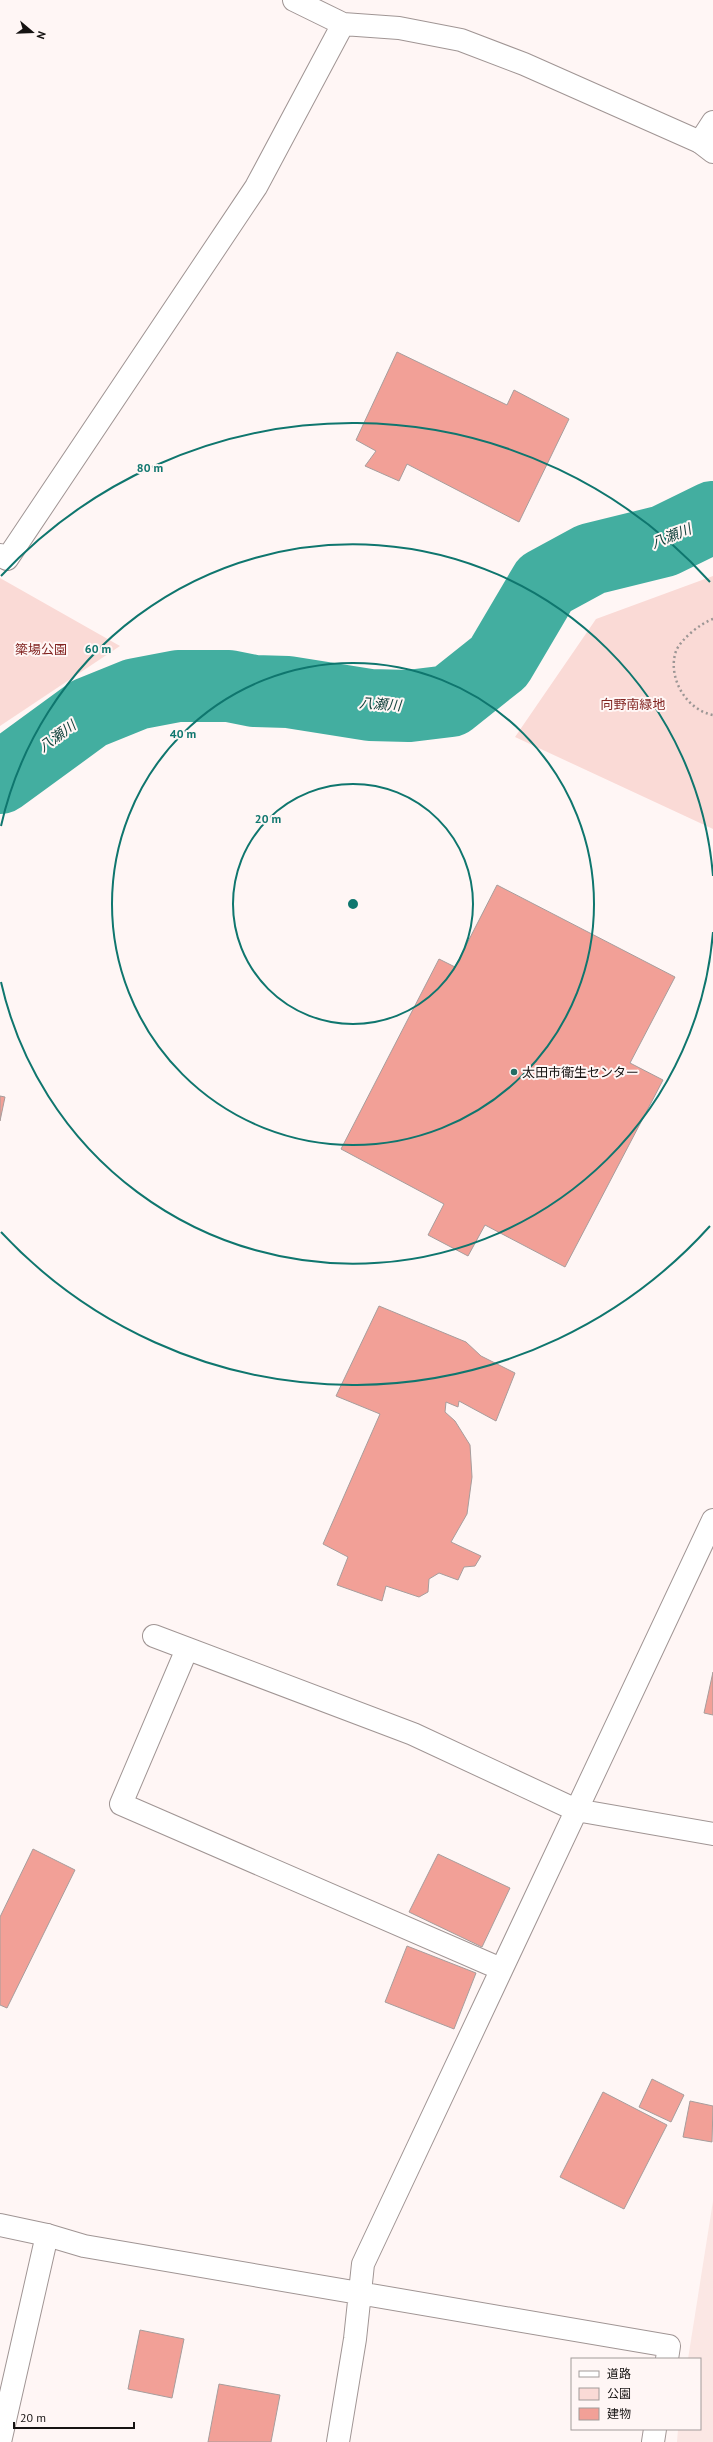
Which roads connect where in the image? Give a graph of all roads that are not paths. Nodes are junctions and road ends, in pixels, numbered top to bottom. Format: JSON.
{"nodes":[{"id":1,"x":294,"y":0,"type":"edge"},
{"id":2,"x":343,"y":24,"type":"junction"},
{"id":3,"x":713,"y":122,"type":"edge"},
{"id":4,"x":707,"y":146,"type":"edge"},
{"id":5,"x":0,"y":555,"type":"edge"},
{"id":6,"x":713,"y":1520,"type":"edge"},
{"id":7,"x":154,"y":1636,"type":"dead end"},
{"id":8,"x":187,"y":1649,"type":"junction"},
{"id":9,"x":576,"y":1810,"type":"junction"},
{"id":10,"x":713,"y":1834,"type":"edge"},
{"id":11,"x":501,"y":1969,"type":"junction"},
{"id":12,"x":0,"y":2225,"type":"edge"},
{"id":13,"x":47,"y":2235,"type":"junction"},
{"id":14,"x":360,"y":2292,"type":"junction"},
{"id":15,"x":667,"y":2358,"type":"edge"},
{"id":16,"x":655,"y":2430,"type":"edge"},
{"id":17,"x":0,"y":2442,"type":"edge"},
{"id":18,"x":338,"y":2442,"type":"edge"},
{"id":19,"x":653,"y":2442,"type":"edge"}],
"edges":[{"from":1,"to":2,"type":"street"},
{"from":2,"to":4,"type":"street"},
{"from":2,"to":5,"type":"street"},
{"from":3,"to":4,"type":"street"},
{"from":6,"to":9,"type":"street"},
{"from":7,"to":8,"type":"street"},
{"from":8,"to":9,"type":"street"},
{"from":8,"to":11,"type":"street"},
{"from":9,"to":10,"type":"street"},
{"from":9,"to":11,"type":"street"},
{"from":11,"to":14,"type":"street"},
{"from":12,"to":13,"type":"street"},
{"from":13,"to":14,"type":"street"},
{"from":13,"to":17,"type":"street"},
{"from":14,"to":15,"type":"street"},
{"from":14,"to":18,"type":"street"},
{"from":16,"to":19,"type":"street"}]}
